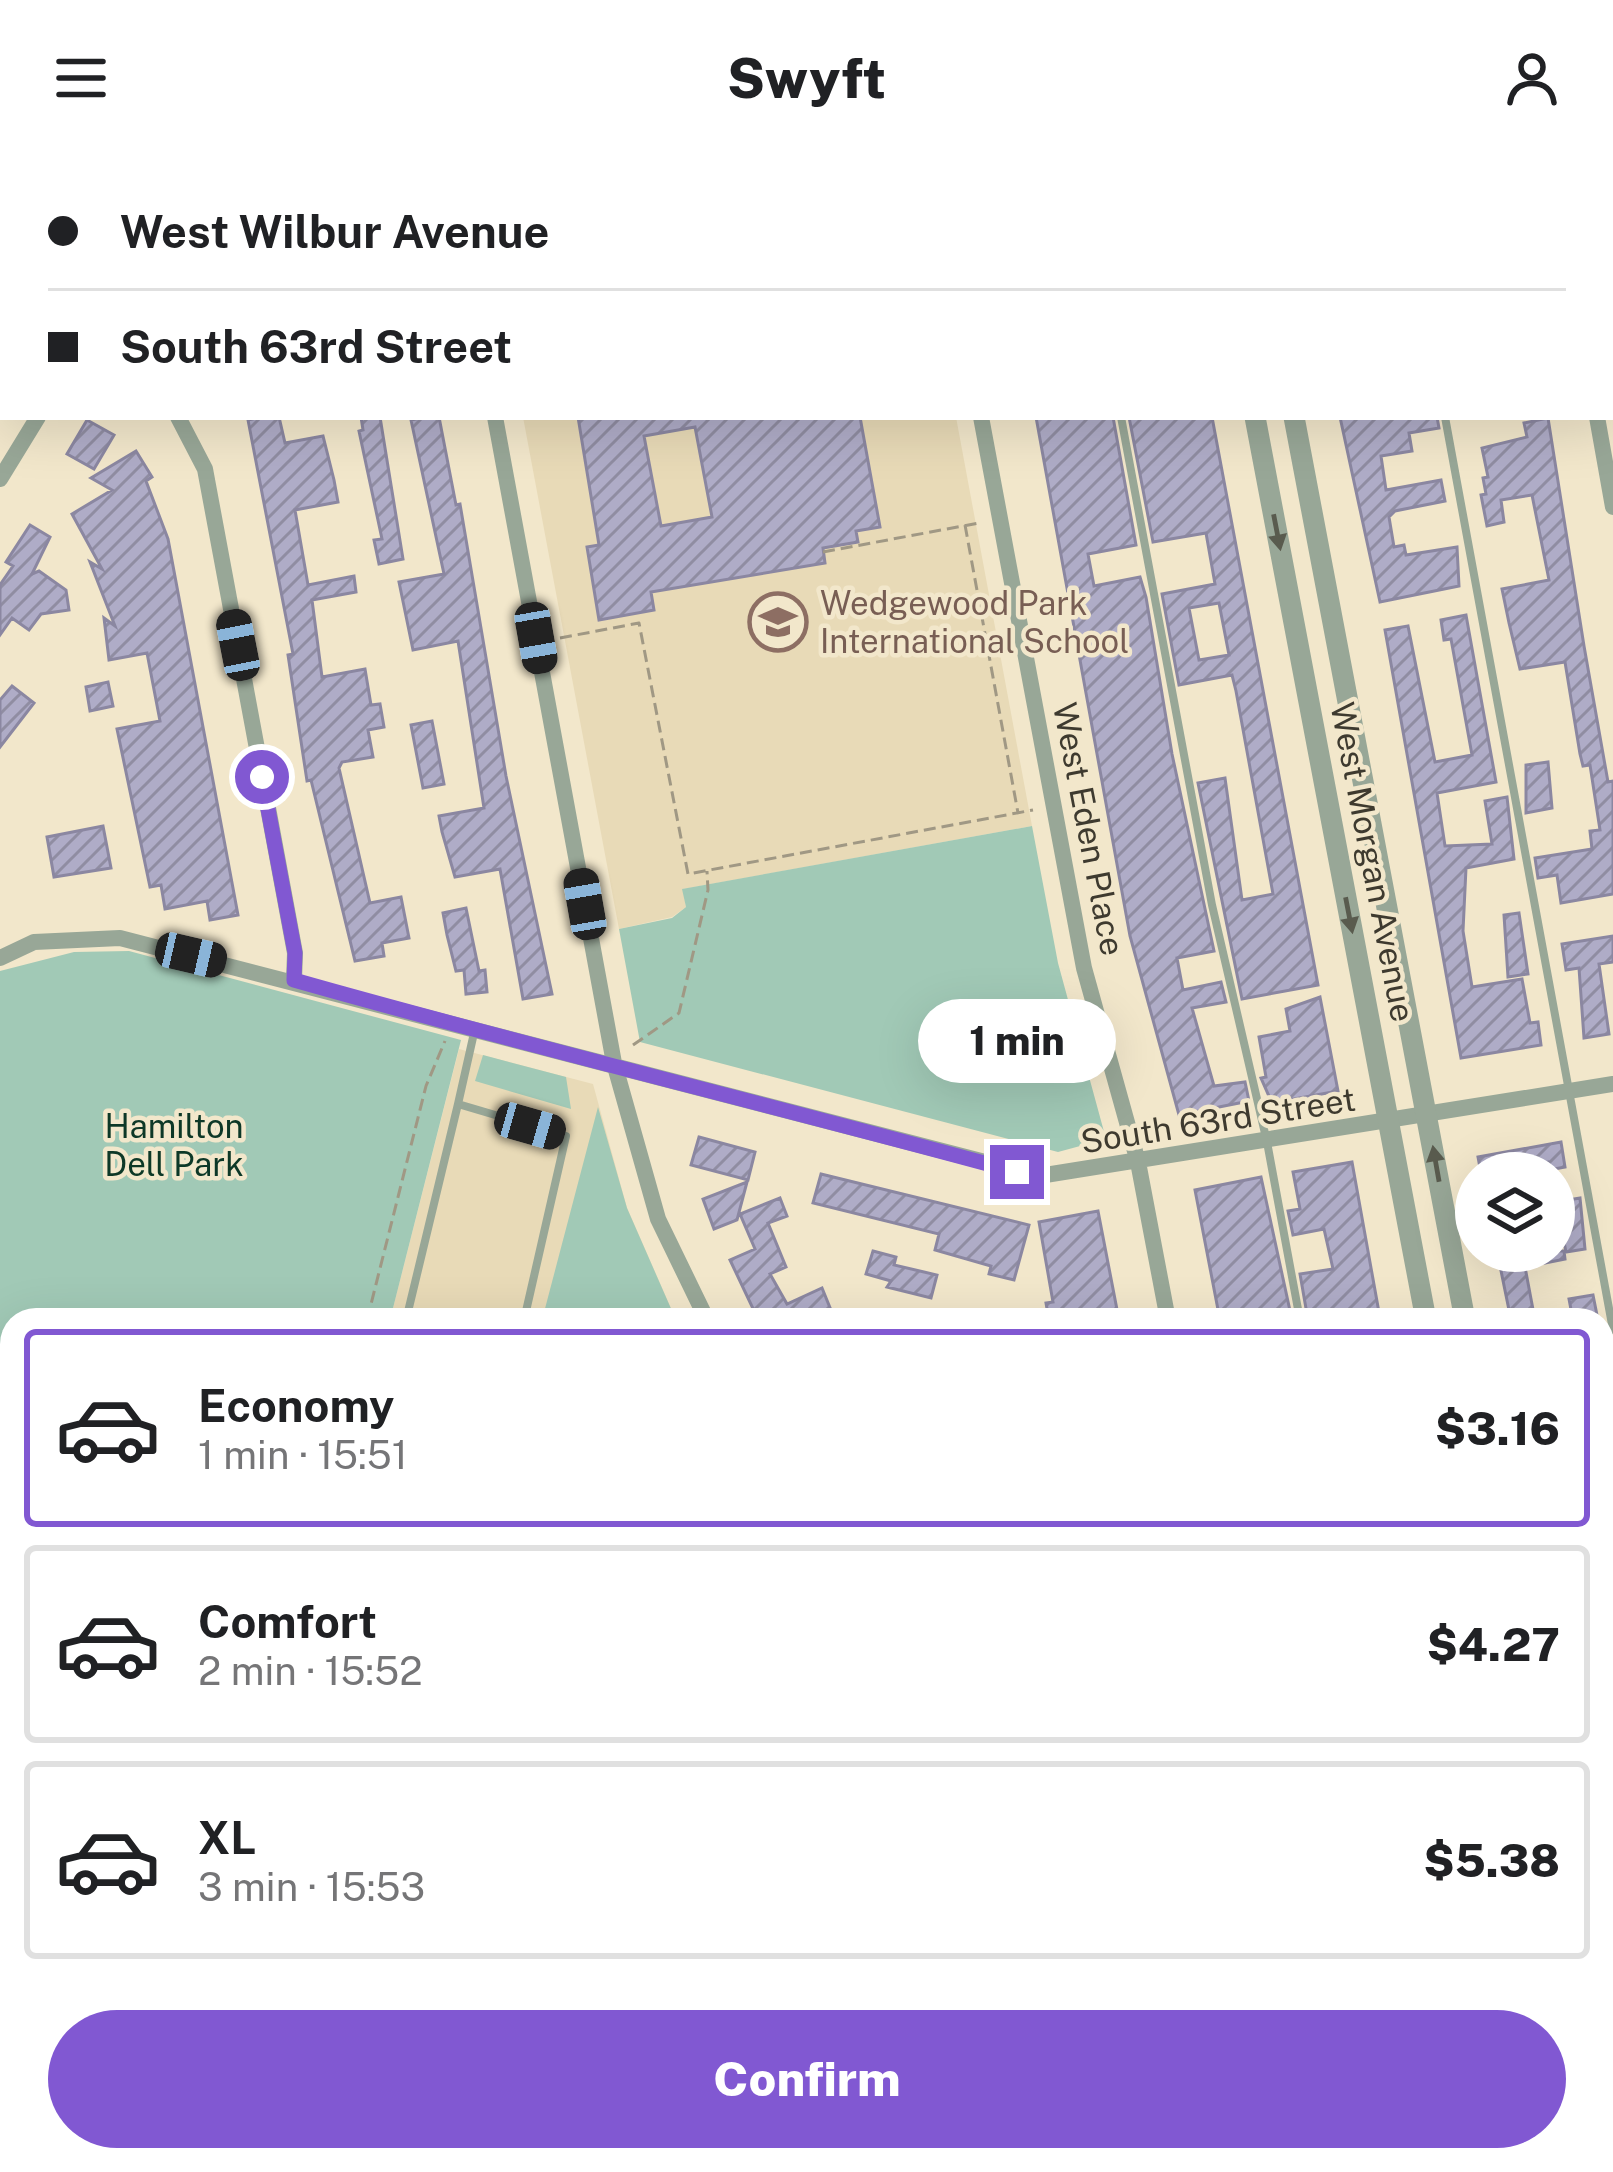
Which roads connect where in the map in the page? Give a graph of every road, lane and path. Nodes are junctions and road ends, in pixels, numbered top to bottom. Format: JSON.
{"nodes":[{"id":1,"x":36,"y":420,"type":"edge"},
{"id":2,"x":180,"y":420,"type":"edge"},
{"id":3,"x":496,"y":420,"type":"edge"},
{"id":4,"x":982,"y":420,"type":"edge"},
{"id":5,"x":1122,"y":420,"type":"edge"},
{"id":6,"x":1257,"y":420,"type":"edge"},
{"id":7,"x":1295,"y":420,"type":"edge"},
{"id":8,"x":1446,"y":420,"type":"edge"},
{"id":9,"x":1598,"y":420,"type":"edge"},
{"id":10,"x":0,"y":479,"type":"edge"},
{"id":11,"x":1613,"y":507,"type":"edge"},
{"id":12,"x":979,"y":523,"type":"dead end"},
{"id":13,"x":965,"y":525,"type":"junction"},
{"id":14,"x":823,"y":552,"type":"dead end"},
{"id":15,"x":560,"y":638,"type":"dead end"},
{"id":16,"x":1344,"y":678,"type":"junction"},
{"id":17,"x":1306,"y":685,"type":"junction"},
{"id":18,"x":1033,"y":810,"type":"dead end"},
{"id":19,"x":1018,"y":813,"type":"junction"},
{"id":20,"x":706,"y":871,"type":"junction"},
{"id":21,"x":0,"y":958,"type":"edge"},
{"id":22,"x":294,"y":980,"type":"junction"},
{"id":23,"x":474,"y":1033,"type":"junction"},
{"id":24,"x":445,"y":1042,"type":"dead end"},
{"id":25,"x":633,"y":1045,"type":"dead end"},
{"id":26,"x":614,"y":1063,"type":"junction"},
{"id":27,"x":1613,"y":1084,"type":"edge"},
{"id":28,"x":1568,"y":1091,"type":"junction"},
{"id":29,"x":458,"y":1104,"type":"junction"},
{"id":30,"x":1427,"y":1116,"type":"junction"},
{"id":31,"x":1389,"y":1123,"type":"junction"},
{"id":32,"x":1268,"y":1142,"type":"junction"},
{"id":33,"x":1138,"y":1162,"type":"junction"},
{"id":34,"x":370,"y":1308,"type":"edge"},
{"id":35,"x":409,"y":1308,"type":"edge"},
{"id":36,"x":527,"y":1308,"type":"edge"},
{"id":37,"x":701,"y":1308,"type":"edge"},
{"id":38,"x":1166,"y":1308,"type":"edge"},
{"id":39,"x":1298,"y":1308,"type":"edge"},
{"id":40,"x":1424,"y":1308,"type":"edge"},
{"id":41,"x":1463,"y":1308,"type":"edge"},
{"id":42,"x":1609,"y":1308,"type":"edge"}],
"edges":[{"from":1,"to":10,"type":"street"},
{"from":2,"to":22,"type":"street"},
{"from":3,"to":26,"type":"street"},
{"from":4,"to":33,"type":"street","name":"West Eden Place"},
{"from":5,"to":32,"type":"lane"},
{"from":6,"to":17,"type":"street","name":"West Morgan Avenue","one_way":true},
{"from":7,"to":16,"type":"street","name":"West Morgan Avenue"},
{"from":8,"to":28,"type":"lane"},
{"from":9,"to":11,"type":"street"},
{"from":12,"to":13,"type":"path"},
{"from":13,"to":14,"type":"path"},
{"from":13,"to":19,"type":"path"},
{"from":15,"to":20,"type":"path"},
{"from":16,"to":17,"type":"street"},
{"from":16,"to":30,"type":"street","name":"West Morgan Avenue"},
{"from":17,"to":31,"type":"street","name":"West Morgan Avenue","one_way":true},
{"from":18,"to":19,"type":"path"},
{"from":19,"to":20,"type":"path"},
{"from":20,"to":25,"type":"path"},
{"from":21,"to":22,"type":"street","name":"South 63rd Street"},
{"from":22,"to":23,"type":"street","name":"South 63rd Street"},
{"from":23,"to":26,"type":"street","name":"South 63rd Street"},
{"from":23,"to":29,"type":"lane"},
{"from":24,"to":34,"type":"path"},
{"from":26,"to":33,"type":"street","name":"South 63rd Street"},
{"from":26,"to":37,"type":"street"},
{"from":27,"to":28,"type":"street","name":"South 63rd Street"},
{"from":28,"to":30,"type":"street","name":"South 63rd Street"},
{"from":28,"to":42,"type":"lane"},
{"from":29,"to":35,"type":"lane"},
{"from":29,"to":36,"type":"lane"},
{"from":30,"to":31,"type":"street","name":"South 63rd Street"},
{"from":41,"to":30,"type":"street","name":"West Morgan Avenue","one_way":true},
{"from":31,"to":32,"type":"street","name":"South 63rd Street"},
{"from":31,"to":40,"type":"street","name":"West Morgan Avenue"},
{"from":32,"to":33,"type":"street","name":"South 63rd Street"},
{"from":32,"to":39,"type":"lane"},
{"from":33,"to":38,"type":"street","name":"West Eden Place"}]}
